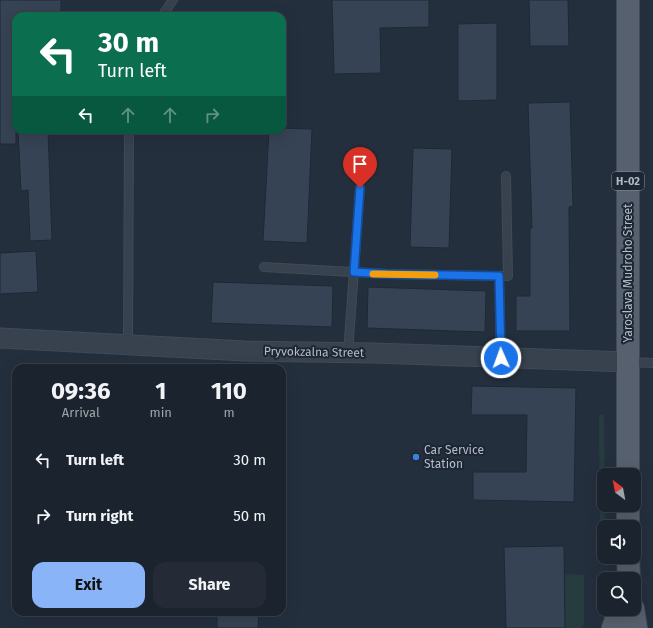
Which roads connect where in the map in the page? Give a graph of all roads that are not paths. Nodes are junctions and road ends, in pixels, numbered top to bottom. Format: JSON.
{"nodes":[{"id":1,"x":173,"y":0,"type":"edge"},
{"id":2,"x":628,"y":0,"type":"edge"},
{"id":3,"x":165,"y":12,"type":"edge"},
{"id":4,"x":128,"y":134,"type":"edge"},
{"id":5,"x":506,"y":176,"type":"dead end"},
{"id":6,"x":360,"y":188,"type":"dead end"},
{"id":7,"x":264,"y":267,"type":"dead end"},
{"id":8,"x":354,"y":272,"type":"junction"},
{"id":9,"x":499,"y":276,"type":"junction"},
{"id":10,"x":0,"y":338,"type":"edge"},
{"id":11,"x":128,"y":345,"type":"junction"},
{"id":12,"x":348,"y":353,"type":"junction"},
{"id":13,"x":501,"y":358,"type":"junction"},
{"id":14,"x":628,"y":362,"type":"junction"},
{"id":15,"x":653,"y":363,"type":"edge"},
{"id":16,"x":628,"y":468,"type":"edge"},
{"id":17,"x":617,"y":616,"type":"edge"},
{"id":18,"x":634,"y":616,"type":"edge"},
{"id":19,"x":613,"y":628,"type":"edge"},
{"id":20,"x":636,"y":628,"type":"edge"}],
"edges":[{"from":1,"to":3,"type":"lane"},
{"from":2,"to":14,"type":"main road","name":"Yaroslava Mudroho Street","number":"Н-02"},
{"from":4,"to":11,"type":"lane"},
{"from":5,"to":9,"type":"lane"},
{"from":6,"to":8,"type":"lane"},
{"from":7,"to":8,"type":"lane"},
{"from":8,"to":9,"type":"lane"},
{"from":8,"to":12,"type":"lane"},
{"from":9,"to":13,"type":"lane"},
{"from":10,"to":11,"type":"street","name":"Pryvokzalna Street"},
{"from":11,"to":12,"type":"street","name":"Pryvokzalna Street"},
{"from":12,"to":13,"type":"street","name":"Pryvokzalna Street"},
{"from":13,"to":14,"type":"street","name":"Pryvokzalna Street"},
{"from":14,"to":15,"type":"lane"},
{"from":14,"to":16,"type":"main road","name":"Yaroslava Mudroho Street","number":"Н-02"},
{"from":17,"to":19,"type":"main road"},
{"from":18,"to":20,"type":"main road"}]}
